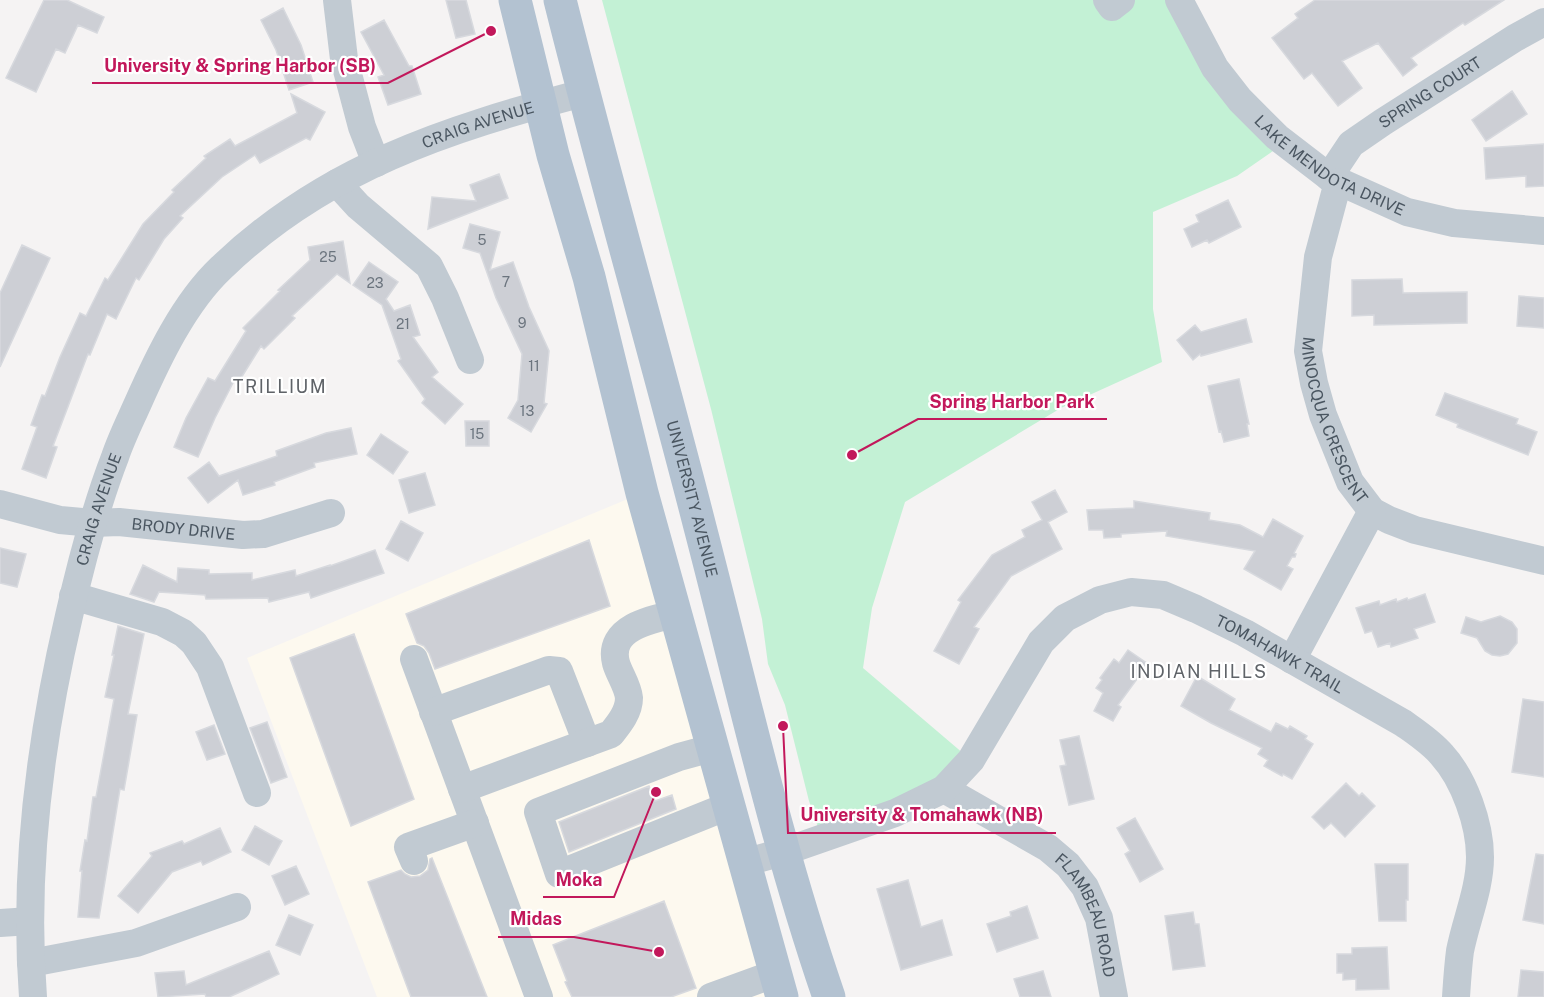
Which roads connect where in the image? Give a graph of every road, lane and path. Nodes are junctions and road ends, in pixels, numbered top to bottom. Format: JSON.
{"nodes":[{"id":1,"x":337,"y":0,"type":"edge"},
{"id":2,"x":515,"y":0,"type":"edge"},
{"id":3,"x":560,"y":0,"type":"edge"},
{"id":4,"x":1107,"y":0,"type":"edge"},
{"id":5,"x":1121,"y":0,"type":"edge"},
{"id":6,"x":1179,"y":0,"type":"edge"},
{"id":7,"x":1544,"y":22,"type":"edge"},
{"id":8,"x":583,"y":93,"type":"junction"},
{"id":9,"x":541,"y":104,"type":"junction"},
{"id":10,"x":376,"y":163,"type":"junction"},
{"id":11,"x":1334,"y":180,"type":"junction"},
{"id":12,"x":337,"y":183,"type":"junction"},
{"id":13,"x":1544,"y":231,"type":"edge"},
{"id":14,"x":471,"y":360,"type":"dead end"},
{"id":15,"x":0,"y":504,"type":"edge"},
{"id":16,"x":1372,"y":511,"type":"junction"},
{"id":17,"x":331,"y":513,"type":"dead end"},
{"id":18,"x":93,"y":523,"type":"junction"},
{"id":19,"x":1544,"y":561,"type":"edge"},
{"id":20,"x":73,"y":597,"type":"junction"},
{"id":21,"x":676,"y":614,"type":"junction"},
{"id":22,"x":414,"y":658,"type":"dead end"},
{"id":23,"x":1292,"y":660,"type":"junction"},
{"id":24,"x":433,"y":712,"type":"junction"},
{"id":25,"x":587,"y":743,"type":"junction"},
{"id":26,"x":712,"y":748,"type":"junction"},
{"id":27,"x":760,"y":759,"type":"junction"},
{"id":28,"x":462,"y":789,"type":"junction"},
{"id":29,"x":944,"y":789,"type":"junction"},
{"id":30,"x":257,"y":793,"type":"dead end"},
{"id":31,"x":728,"y":806,"type":"junction"},
{"id":32,"x":475,"y":823,"type":"junction"},
{"id":33,"x":783,"y":852,"type":"junction"},
{"id":34,"x":414,"y":861,"type":"dead end"},
{"id":35,"x":743,"y":863,"type":"junction"},
{"id":36,"x":237,"y":907,"type":"dead end"},
{"id":37,"x":30,"y":921,"type":"junction"},
{"id":38,"x":0,"y":923,"type":"edge"},
{"id":39,"x":32,"y":963,"type":"junction"},
{"id":40,"x":782,"y":990,"type":"edge"},
{"id":41,"x":33,"y":997,"type":"edge"},
{"id":42,"x":539,"y":997,"type":"edge"},
{"id":43,"x":711,"y":997,"type":"edge"},
{"id":44,"x":830,"y":997,"type":"edge"},
{"id":45,"x":1114,"y":997,"type":"edge"},
{"id":46,"x":1455,"y":997,"type":"edge"}],
"edges":[{"from":1,"to":10,"type":"street"},
{"from":2,"to":9,"type":"main road"},
{"from":3,"to":8,"type":"main road","name":"UNIVERSITY AVENUE"},
{"from":4,"to":5,"type":"street"},
{"from":6,"to":11,"type":"street","name":"LAKE MENDOTA DRIVE"},
{"from":7,"to":11,"type":"street","name":"SPRING COURT"},
{"from":8,"to":9,"type":"street","name":"CRAIG AVENUE"},
{"from":8,"to":27,"type":"main road","name":"UNIVERSITY AVENUE"},
{"from":9,"to":10,"type":"street","name":"CRAIG AVENUE"},
{"from":9,"to":21,"type":"main road"},
{"from":10,"to":12,"type":"street","name":"CRAIG AVENUE"},
{"from":11,"to":13,"type":"street","name":"LAKE MENDOTA DRIVE"},
{"from":11,"to":16,"type":"street","name":"MINOCQUA CRESCENT"},
{"from":12,"to":14,"type":"street"},
{"from":12,"to":18,"type":"street","name":"CRAIG AVENUE"},
{"from":15,"to":18,"type":"street","name":"BRODY DRIVE"},
{"from":16,"to":19,"type":"street","name":"MINOCQUA CRESCENT"},
{"from":16,"to":23,"type":"street"},
{"from":17,"to":18,"type":"street","name":"BRODY DRIVE"},
{"from":18,"to":20,"type":"street","name":"CRAIG AVENUE"},
{"from":20,"to":30,"type":"street"},
{"from":20,"to":37,"type":"street","name":"CRAIG AVENUE"},
{"from":21,"to":25,"type":"street"},
{"from":21,"to":26,"type":"main road"},
{"from":21,"to":27,"type":"main road"},
{"from":22,"to":24,"type":"street"},
{"from":23,"to":29,"type":"street","name":"TOMAHAWK TRAIL"},
{"from":23,"to":46,"type":"street","name":"TOMAHAWK TRAIL"},
{"from":24,"to":25,"type":"street"},
{"from":24,"to":28,"type":"street"},
{"from":25,"to":28,"type":"street"},
{"from":26,"to":31,"type":"main road"},
{"from":26,"to":31,"type":"street"},
{"from":27,"to":33,"type":"main road","name":"UNIVERSITY AVENUE"},
{"from":28,"to":32,"type":"street"},
{"from":29,"to":33,"type":"street"},
{"from":29,"to":45,"type":"street","name":"FLAMBEAU ROAD"},
{"from":31,"to":35,"type":"main road"},
{"from":32,"to":34,"type":"street"},
{"from":32,"to":42,"type":"street"},
{"from":33,"to":35,"type":"street"},
{"from":33,"to":44,"type":"main road","name":"UNIVERSITY AVENUE"},
{"from":35,"to":40,"type":"main road"},
{"from":36,"to":39,"type":"street"},
{"from":37,"to":38,"type":"street"},
{"from":37,"to":39,"type":"street","name":"CRAIG AVENUE"},
{"from":39,"to":41,"type":"street","name":"CRAIG AVENUE"},
{"from":40,"to":43,"type":"street"}]}
